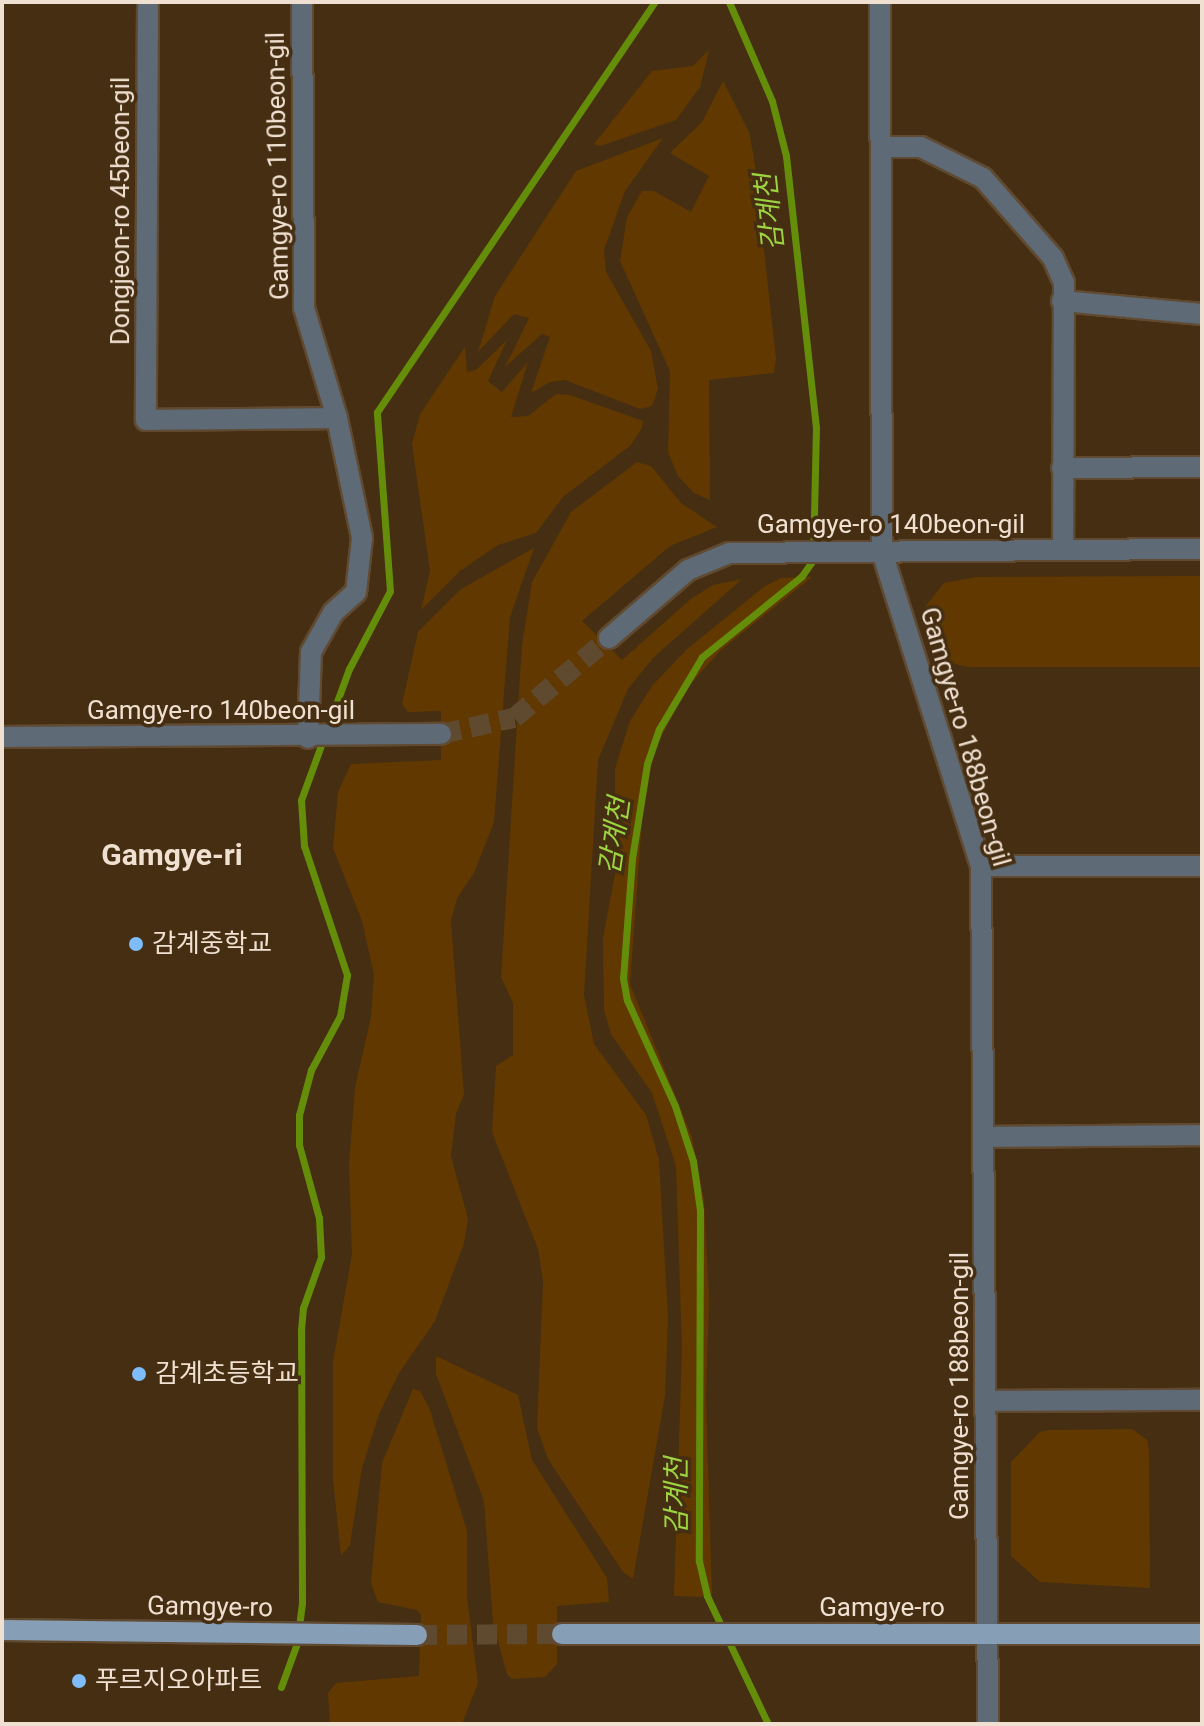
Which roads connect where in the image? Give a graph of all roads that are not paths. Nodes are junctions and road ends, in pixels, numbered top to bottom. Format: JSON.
{"nodes":[{"id":1,"x":148,"y":2,"type":"edge"},
{"id":2,"x":302,"y":2,"type":"edge"},
{"id":3,"x":880,"y":2,"type":"edge"},
{"id":4,"x":881,"y":147,"type":"junction"},
{"id":5,"x":1062,"y":301,"type":"junction"},
{"id":6,"x":1202,"y":314,"type":"edge"},
{"id":7,"x":337,"y":418,"type":"junction"},
{"id":8,"x":1202,"y":467,"type":"edge"},
{"id":9,"x":1062,"y":468,"type":"junction"},
{"id":10,"x":1202,"y":549,"type":"edge"},
{"id":11,"x":1063,"y":550,"type":"junction"},
{"id":12,"x":882,"y":552,"type":"junction"},
{"id":13,"x":609,"y":638,"type":"tunnel mouth"},
{"id":14,"x":441,"y":734,"type":"tunnel mouth"},
{"id":15,"x":2,"y":737,"type":"edge"},
{"id":16,"x":308,"y":738,"type":"junction"},
{"id":17,"x":981,"y":866,"type":"junction"},
{"id":18,"x":1202,"y":866,"type":"edge"},
{"id":19,"x":1202,"y":1135,"type":"edge"},
{"id":20,"x":985,"y":1137,"type":"junction"},
{"id":21,"x":1202,"y":1400,"type":"edge"},
{"id":22,"x":985,"y":1401,"type":"junction"},
{"id":23,"x":2,"y":1630,"type":"edge"},
{"id":24,"x":562,"y":1634,"type":"tunnel mouth"},
{"id":25,"x":986,"y":1634,"type":"junction"},
{"id":26,"x":1202,"y":1634,"type":"edge"},
{"id":27,"x":417,"y":1635,"type":"tunnel mouth"},
{"id":28,"x":988,"y":1724,"type":"edge"}],
"edges":[{"from":1,"to":7,"type":"street","name":"Dongjeon-ro 45beon-gil"},
{"from":2,"to":7,"type":"street","name":"Gamgye-ro 110beon-gil"},
{"from":3,"to":4,"type":"street","name":"Gamgye-ro 188beon-gil"},
{"from":4,"to":5,"type":"street"},
{"from":4,"to":12,"type":"street","name":"Gamgye-ro 188beon-gil"},
{"from":5,"to":6,"type":"street"},
{"from":5,"to":9,"type":"street"},
{"from":7,"to":16,"type":"street","name":"Gamgye-ro 110beon-gil"},
{"from":8,"to":9,"type":"street"},
{"from":9,"to":11,"type":"street"},
{"from":10,"to":11,"type":"street","name":"Gamgye-ro 140beon-gil"},
{"from":11,"to":12,"type":"street","name":"Gamgye-ro 140beon-gil"},
{"from":12,"to":13,"type":"street","name":"Gamgye-ro 140beon-gil"},
{"from":12,"to":17,"type":"street","name":"Gamgye-ro 188beon-gil"},
{"from":14,"to":16,"type":"street","name":"Gamgye-ro 140beon-gil"},
{"from":15,"to":16,"type":"street","name":"Gamgye-ro 140beon-gil"},
{"from":17,"to":18,"type":"street"},
{"from":17,"to":20,"type":"street","name":"Gamgye-ro 188beon-gil"},
{"from":19,"to":20,"type":"street"},
{"from":20,"to":22,"type":"street","name":"Gamgye-ro 188beon-gil"},
{"from":21,"to":22,"type":"street"},
{"from":22,"to":25,"type":"street","name":"Gamgye-ro 188beon-gil"},
{"from":23,"to":27,"type":"main road","name":"Gamgye-ro"},
{"from":24,"to":25,"type":"main road","name":"Gamgye-ro"},
{"from":25,"to":26,"type":"main road","name":"Gamgye-ro"},
{"from":25,"to":28,"type":"street","name":"Gamgye-ro 188beon-gil"}]}
